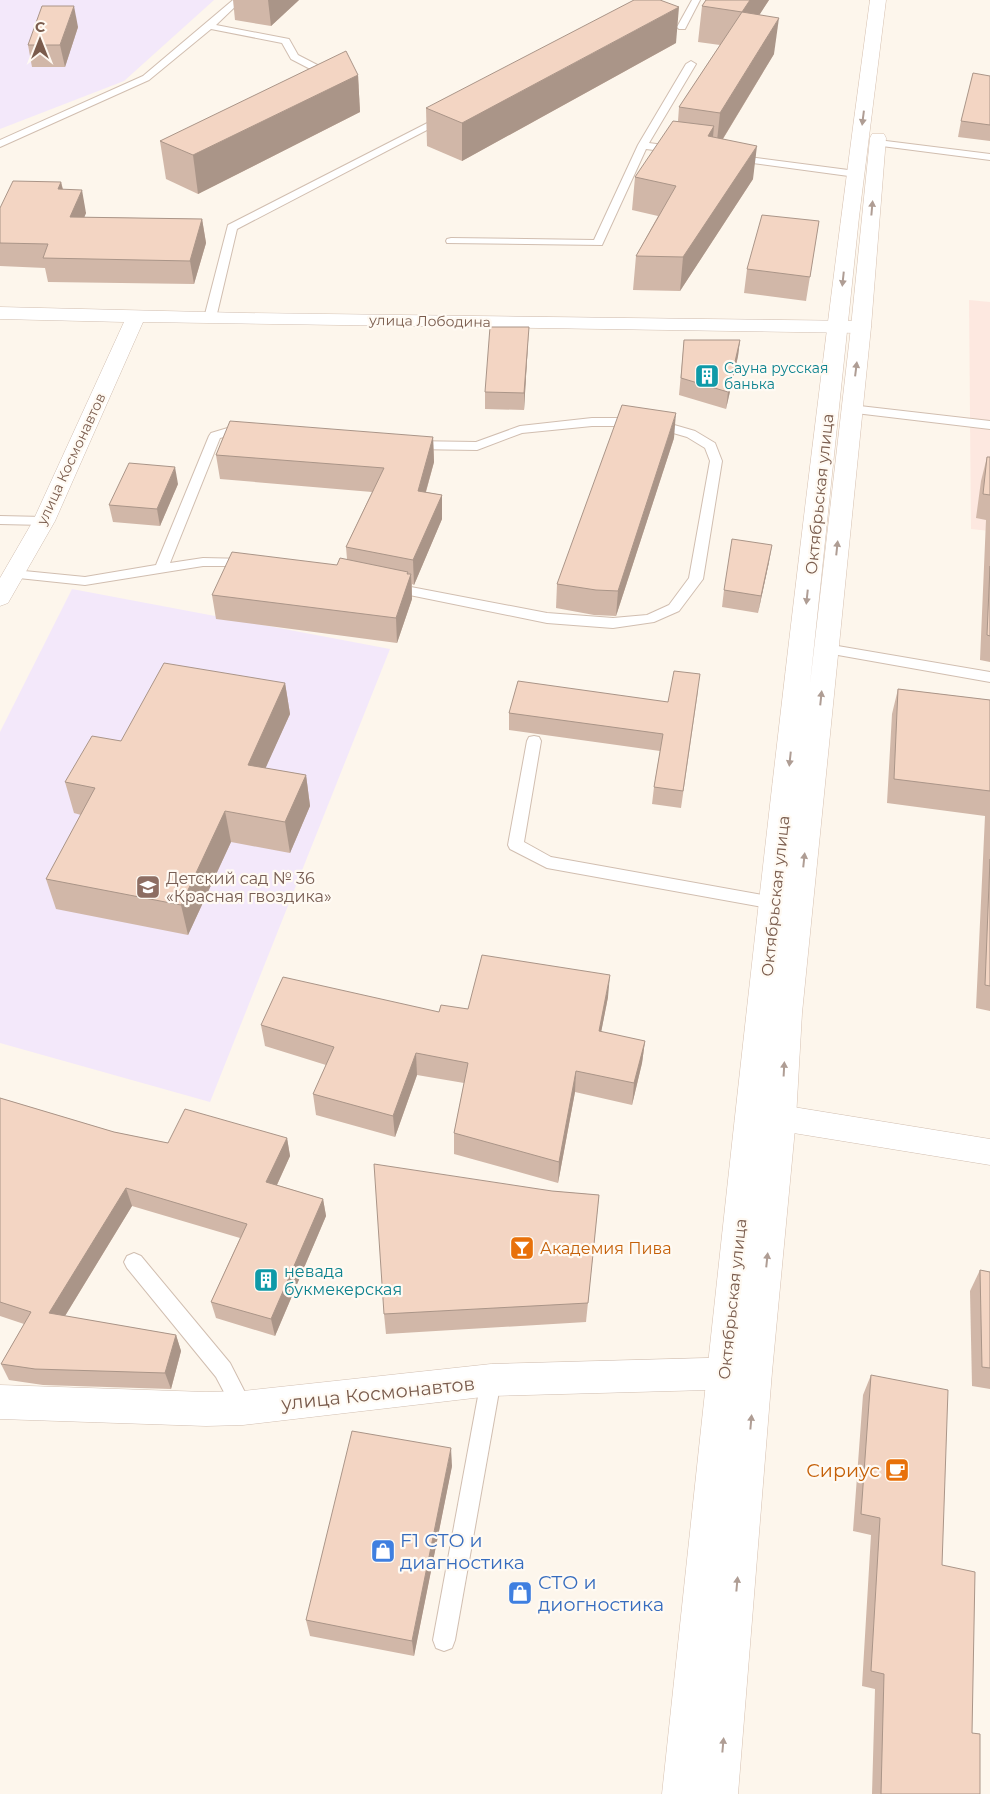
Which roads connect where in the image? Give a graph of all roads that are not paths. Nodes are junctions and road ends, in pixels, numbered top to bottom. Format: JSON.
{"nodes":[{"id":1,"x":238,"y":0,"type":"edge"},
{"id":2,"x":696,"y":0,"type":"edge"},
{"id":3,"x":878,"y":0,"type":"edge"},
{"id":4,"x":209,"y":26,"type":"junction"},
{"id":5,"x":682,"y":27,"type":"dead end"},
{"id":6,"x":691,"y":64,"type":"dead end"},
{"id":7,"x":309,"y":82,"type":"edge"},
{"id":8,"x":458,"y":110,"type":"edge"},
{"id":9,"x":880,"y":124,"type":"dead end"},
{"id":10,"x":878,"y":143,"type":"junction"},
{"id":11,"x":0,"y":144,"type":"edge"},
{"id":12,"x":643,"y":145,"type":"junction"},
{"id":13,"x":692,"y":152,"type":"edge"},
{"id":14,"x":722,"y":156,"type":"edge"},
{"id":15,"x":990,"y":157,"type":"edge"},
{"id":16,"x":856,"y":174,"type":"junction"},
{"id":17,"x":451,"y":241,"type":"dead end"},
{"id":18,"x":0,"y":313,"type":"edge"},
{"id":19,"x":136,"y":317,"type":"junction"},
{"id":20,"x":210,"y":318,"type":"junction"},
{"id":21,"x":849,"y":327,"type":"junction"},
{"id":22,"x":851,"y":409,"type":"junction"},
{"id":23,"x":990,"y":426,"type":"edge"},
{"id":24,"x":260,"y":434,"type":"edge"},
{"id":25,"x":398,"y":444,"type":"edge"},
{"id":26,"x":0,"y":520,"type":"edge"},
{"id":27,"x":44,"y":521,"type":"junction"},
{"id":28,"x":260,"y":564,"type":"edge"},
{"id":29,"x":161,"y":568,"type":"junction"},
{"id":30,"x":14,"y":574,"type":"junction"},
{"id":31,"x":377,"y":584,"type":"edge"},
{"id":32,"x":0,"y":598,"type":"edge"},
{"id":33,"x":826,"y":649,"type":"junction"},
{"id":34,"x":990,"y":676,"type":"edge"},
{"id":35,"x":534,"y":741,"type":"dead end"},
{"id":36,"x":774,"y":903,"type":"junction"},
{"id":37,"x":781,"y":1118,"type":"junction"},
{"id":38,"x":990,"y":1152,"type":"edge"},
{"id":39,"x":134,"y":1262,"type":"dead end"},
{"id":40,"x":740,"y":1373,"type":"junction"},
{"id":41,"x":491,"y":1380,"type":"junction"},
{"id":42,"x":0,"y":1402,"type":"edge"},
{"id":43,"x":243,"y":1408,"type":"junction"},
{"id":44,"x":444,"y":1640,"type":"dead end"},
{"id":45,"x":682,"y":1794,"type":"edge"},
{"id":46,"x":718,"y":1794,"type":"edge"}],
"edges":[{"from":1,"to":4,"type":"lane"},
{"from":2,"to":5,"type":"lane"},
{"from":3,"to":16,"type":"main road","name":"Октябрьская улица","one_way":true},
{"from":4,"to":7,"type":"lane"},
{"from":4,"to":11,"type":"lane"},
{"from":6,"to":12,"type":"lane"},
{"from":8,"to":20,"type":"lane"},
{"from":9,"to":10,"type":"main road","name":"Октябрьская улица"},
{"from":10,"to":15,"type":"lane"},
{"from":21,"to":10,"type":"main road","name":"Октябрьская улица","one_way":true},
{"from":12,"to":13,"type":"lane"},
{"from":12,"to":17,"type":"lane"},
{"from":14,"to":16,"type":"lane"},
{"from":16,"to":21,"type":"main road","name":"Октябрьская улица","one_way":true},
{"from":18,"to":19,"type":"main road","name":"улица Лободина"},
{"from":19,"to":20,"type":"main road","name":"улица Лободина"},
{"from":19,"to":27,"type":"main road","name":"улица Космонавтов"},
{"from":20,"to":21,"type":"main road","name":"улица Лободина"},
{"from":22,"to":21,"type":"main road","name":"Октябрьская улица","one_way":true},
{"from":21,"to":36,"type":"main road","name":"Октябрьская улица","one_way":true},
{"from":22,"to":23,"type":"lane"},
{"from":33,"to":22,"type":"main road","name":"Октябрьская улица","one_way":true},
{"from":24,"to":29,"type":"lane"},
{"from":25,"to":31,"type":"lane"},
{"from":26,"to":27,"type":"lane"},
{"from":27,"to":30,"type":"main road","name":"улица Космонавтов"},
{"from":28,"to":29,"type":"lane"},
{"from":29,"to":30,"type":"lane"},
{"from":30,"to":32,"type":"main road","name":"улица Космонавтов"},
{"from":33,"to":34,"type":"lane"},
{"from":37,"to":33,"type":"main road","name":"Октябрьская улица","one_way":true},
{"from":35,"to":36,"type":"lane"},
{"from":36,"to":40,"type":"main road","name":"Октябрьская улица"},
{"from":37,"to":38,"type":"main road"},
{"from":40,"to":37,"type":"main road","name":"Октябрьская улица","one_way":true},
{"from":39,"to":43,"type":"lane"},
{"from":40,"to":41,"type":"main road","name":"улица Космонавтов"},
{"from":40,"to":45,"type":"main road","name":"Октябрьская улица"},
{"from":46,"to":40,"type":"main road","name":"Октябрьская улица","one_way":true},
{"from":41,"to":43,"type":"main road","name":"улица Космонавтов"},
{"from":41,"to":44,"type":"lane"},
{"from":42,"to":43,"type":"main road","name":"улица Космонавтов"}]}
